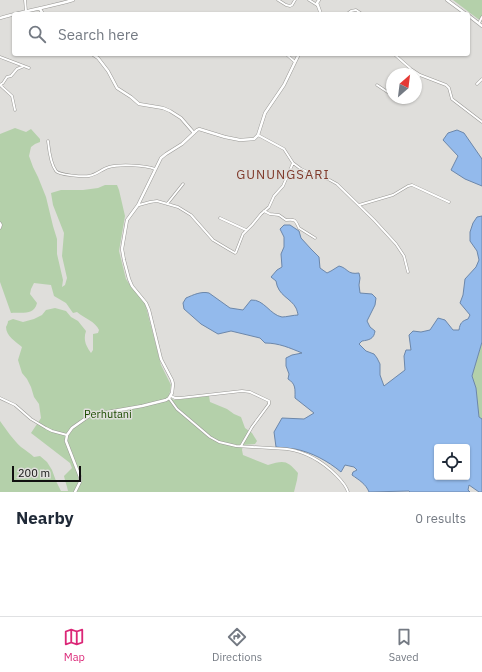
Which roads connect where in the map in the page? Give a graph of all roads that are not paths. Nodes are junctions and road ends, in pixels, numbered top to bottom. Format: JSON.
{"nodes":[{"id":1,"x":25,"y":0,"type":"edge"},
{"id":2,"x":73,"y":0,"type":"edge"},
{"id":3,"x":278,"y":0,"type":"edge"},
{"id":4,"x":295,"y":0,"type":"edge"},
{"id":5,"x":309,"y":0,"type":"edge"},
{"id":6,"x":319,"y":0,"type":"edge"},
{"id":7,"x":447,"y":0,"type":"edge"},
{"id":8,"x":318,"y":6,"type":"junction"},
{"id":9,"x":40,"y":9,"type":"junction"},
{"id":10,"x":26,"y":11,"type":"junction"},
{"id":11,"x":22,"y":12,"type":"edge"},
{"id":12,"x":42,"y":12,"type":"edge"},
{"id":13,"x":321,"y":12,"type":"edge"},
{"id":14,"x":350,"y":12,"type":"edge"},
{"id":15,"x":359,"y":12,"type":"edge"},
{"id":16,"x":463,"y":12,"type":"edge"},
{"id":17,"x":12,"y":15,"type":"edge"},
{"id":18,"x":470,"y":17,"type":"edge"},
{"id":19,"x":482,"y":17,"type":"edge"},
{"id":20,"x":0,"y":18,"type":"edge"},
{"id":21,"x":481,"y":25,"type":"edge"},
{"id":22,"x":95,"y":56,"type":"edge"},
{"id":23,"x":288,"y":56,"type":"edge"},
{"id":24,"x":298,"y":56,"type":"edge"},
{"id":25,"x":396,"y":56,"type":"edge"},
{"id":26,"x":0,"y":57,"type":"edge"},
{"id":27,"x":295,"y":62,"type":"junction"},
{"id":28,"x":24,"y":66,"type":"junction"},
{"id":29,"x":29,"y":68,"type":"dead end"},
{"id":30,"x":410,"y":68,"type":"edge"},
{"id":31,"x":422,"y":76,"type":"edge"},
{"id":32,"x":482,"y":79,"type":"edge"},
{"id":33,"x":377,"y":84,"type":"dead end"},
{"id":34,"x":477,"y":84,"type":"dead end"},
{"id":35,"x":0,"y":85,"type":"edge"},
{"id":36,"x":386,"y":90,"type":"edge"},
{"id":37,"x":15,"y":110,"type":"dead end"},
{"id":38,"x":482,"y":122,"type":"edge"},
{"id":39,"x":194,"y":133,"type":"junction"},
{"id":40,"x":258,"y":135,"type":"junction"},
{"id":41,"x":48,"y":141,"type":"dead end"},
{"id":42,"x":293,"y":163,"type":"junction"},
{"id":43,"x":155,"y":170,"type":"junction"},
{"id":44,"x":183,"y":184,"type":"dead end"},
{"id":45,"x":449,"y":202,"type":"dead end"},
{"id":46,"x":167,"y":204,"type":"junction"},
{"id":47,"x":138,"y":205,"type":"junction"},
{"id":48,"x":359,"y":205,"type":"junction"},
{"id":49,"x":264,"y":212,"type":"junction"},
{"id":50,"x":220,"y":218,"type":"dead end"},
{"id":51,"x":0,"y":223,"type":"edge"},
{"id":52,"x":0,"y":228,"type":"edge"},
{"id":53,"x":246,"y":230,"type":"junction"},
{"id":54,"x":315,"y":238,"type":"dead end"},
{"id":55,"x":408,"y":272,"type":"dead end"},
{"id":56,"x":170,"y":397,"type":"junction"},
{"id":57,"x":0,"y":398,"type":"edge"},
{"id":58,"x":67,"y":435,"type":"junction"},
{"id":59,"x":241,"y":446,"type":"junction"},
{"id":60,"x":77,"y":491,"type":"edge"},
{"id":61,"x":348,"y":492,"type":"edge"}],
"edges":[{"from":1,"to":10,"type":"street"},
{"from":2,"to":9,"type":"street"},
{"from":3,"to":4,"type":"street"},
{"from":5,"to":8,"type":"street"},
{"from":6,"to":8,"type":"street"},
{"from":7,"to":16,"type":"street"},
{"from":8,"to":13,"type":"street"},
{"from":9,"to":10,"type":"street"},
{"from":9,"to":12,"type":"street"},
{"from":10,"to":11,"type":"street"},
{"from":14,"to":15,"type":"street"},
{"from":17,"to":20,"type":"street"},
{"from":18,"to":21,"type":"street"},
{"from":19,"to":21,"type":"street"},
{"from":22,"to":39,"type":"street"},
{"from":23,"to":27,"type":"street"},
{"from":24,"to":27,"type":"street"},
{"from":25,"to":30,"type":"street"},
{"from":26,"to":28,"type":"street"},
{"from":27,"to":40,"type":"street"},
{"from":28,"to":29,"type":"street"},
{"from":28,"to":35,"type":"street"},
{"from":31,"to":38,"type":"street"},
{"from":32,"to":34,"type":"street"},
{"from":33,"to":36,"type":"street"},
{"from":35,"to":37,"type":"street"},
{"from":39,"to":40,"type":"street"},
{"from":39,"to":43,"type":"street"},
{"from":40,"to":42,"type":"street"},
{"from":41,"to":43,"type":"street"},
{"from":42,"to":48,"type":"street"},
{"from":42,"to":49,"type":"street"},
{"from":43,"to":47,"type":"street"},
{"from":44,"to":46,"type":"street"},
{"from":45,"to":48,"type":"street"},
{"from":46,"to":47,"type":"street"},
{"from":46,"to":53,"type":"street"},
{"from":47,"to":56,"type":"street"},
{"from":48,"to":55,"type":"street"},
{"from":49,"to":53,"type":"street"},
{"from":49,"to":54,"type":"street"},
{"from":50,"to":53,"type":"street"},
{"from":51,"to":52,"type":"street"},
{"from":56,"to":58,"type":"street"},
{"from":56,"to":59,"type":"street"},
{"from":56,"to":59,"type":"street"},
{"from":57,"to":58,"type":"street"},
{"from":58,"to":60,"type":"street"},
{"from":59,"to":61,"type":"street"}]}
